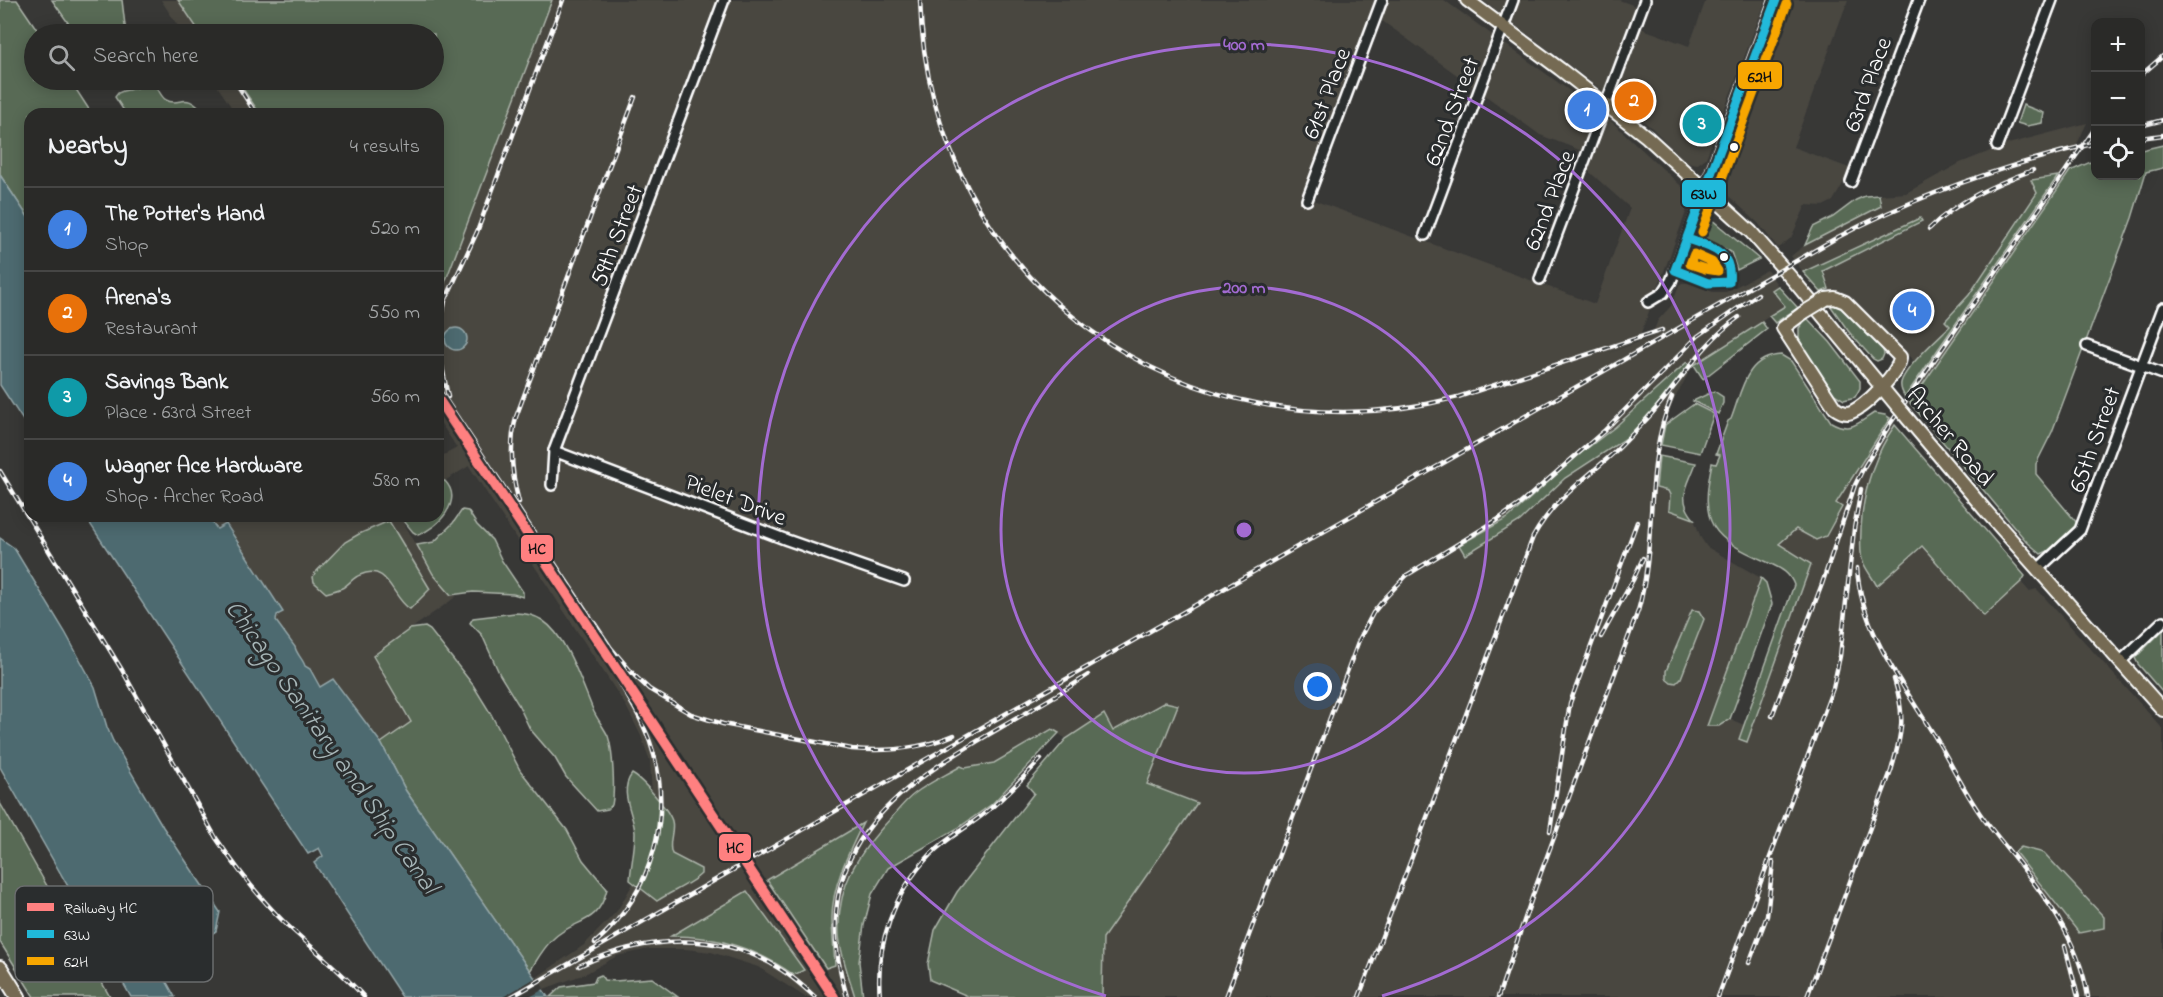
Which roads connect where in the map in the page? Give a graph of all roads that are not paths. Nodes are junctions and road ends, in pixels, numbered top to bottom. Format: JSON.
{"nodes":[{"id":1,"x":724,"y":0,"type":"edge"},
{"id":2,"x":1382,"y":0,"type":"edge"},
{"id":3,"x":1467,"y":0,"type":"edge"},
{"id":4,"x":1513,"y":0,"type":"edge"},
{"id":5,"x":1645,"y":0,"type":"edge"},
{"id":6,"x":1776,"y":0,"type":"edge"},
{"id":7,"x":1919,"y":0,"type":"edge"},
{"id":8,"x":2052,"y":0,"type":"edge"},
{"id":9,"x":1504,"y":26,"type":"junction"},
{"id":10,"x":1606,"y":105,"type":"junction"},
{"id":11,"x":1997,"y":146,"type":"dead end"},
{"id":12,"x":1851,"y":182,"type":"dead end"},
{"id":13,"x":1705,"y":191,"type":"junction"},
{"id":14,"x":1307,"y":200,"type":"dead end"},
{"id":15,"x":1425,"y":235,"type":"dead end"},
{"id":16,"x":1540,"y":279,"type":"dead end"},
{"id":17,"x":1648,"y":302,"type":"dead end"},
{"id":18,"x":2163,"y":308,"type":"edge"},
{"id":19,"x":2087,"y":346,"type":"dead end"},
{"id":20,"x":2142,"y":366,"type":"junction"},
{"id":21,"x":2163,"y":374,"type":"edge"},
{"id":22,"x":1882,"y":387,"type":"junction"},
{"id":23,"x":554,"y":451,"type":"junction"},
{"id":24,"x":552,"y":485,"type":"dead end"},
{"id":25,"x":2038,"y":569,"type":"junction"},
{"id":26,"x":904,"y":581,"type":"dead end"},
{"id":27,"x":2163,"y":621,"type":"edge"},
{"id":28,"x":2120,"y":662,"type":"junction"},
{"id":29,"x":2163,"y":710,"type":"edge"},
{"id":30,"x":0,"y":968,"type":"edge"},
{"id":31,"x":18,"y":997,"type":"edge"}],
"edges":[{"from":1,"to":23,"type":"street","name":"59th Street"},
{"from":2,"to":14,"type":"street","name":"61st Place"},
{"from":3,"to":9,"type":"main road","name":"Archer Road"},
{"from":4,"to":9,"type":"street","name":"62nd Street"},
{"from":5,"to":10,"type":"street","name":"62nd Place"},
{"from":6,"to":13,"type":"main road"},
{"from":7,"to":12,"type":"street","name":"63rd Place"},
{"from":8,"to":11,"type":"street"},
{"from":9,"to":10,"type":"main road","name":"Archer Road"},
{"from":9,"to":15,"type":"street","name":"62nd Street"},
{"from":10,"to":13,"type":"main road","name":"Archer Road"},
{"from":10,"to":16,"type":"street","name":"62nd Place"},
{"from":13,"to":17,"type":"street"},
{"from":13,"to":22,"type":"main road","name":"Archer Road"},
{"from":18,"to":20,"type":"street","name":"65th Street"},
{"from":19,"to":20,"type":"street"},
{"from":20,"to":21,"type":"street"},
{"from":20,"to":25,"type":"street","name":"65th Street"},
{"from":22,"to":22,"type":"main road","bridge":true},
{"from":22,"to":25,"type":"main road","name":"Archer Road"},
{"from":23,"to":24,"type":"street","name":"59th Street"},
{"from":23,"to":26,"type":"street","name":"Pielet Drive"},
{"from":25,"to":28,"type":"main road","name":"Archer Road"},
{"from":27,"to":28,"type":"street"},
{"from":28,"to":29,"type":"main road","name":"Archer Road"},
{"from":30,"to":31,"type":"highway"}]}
